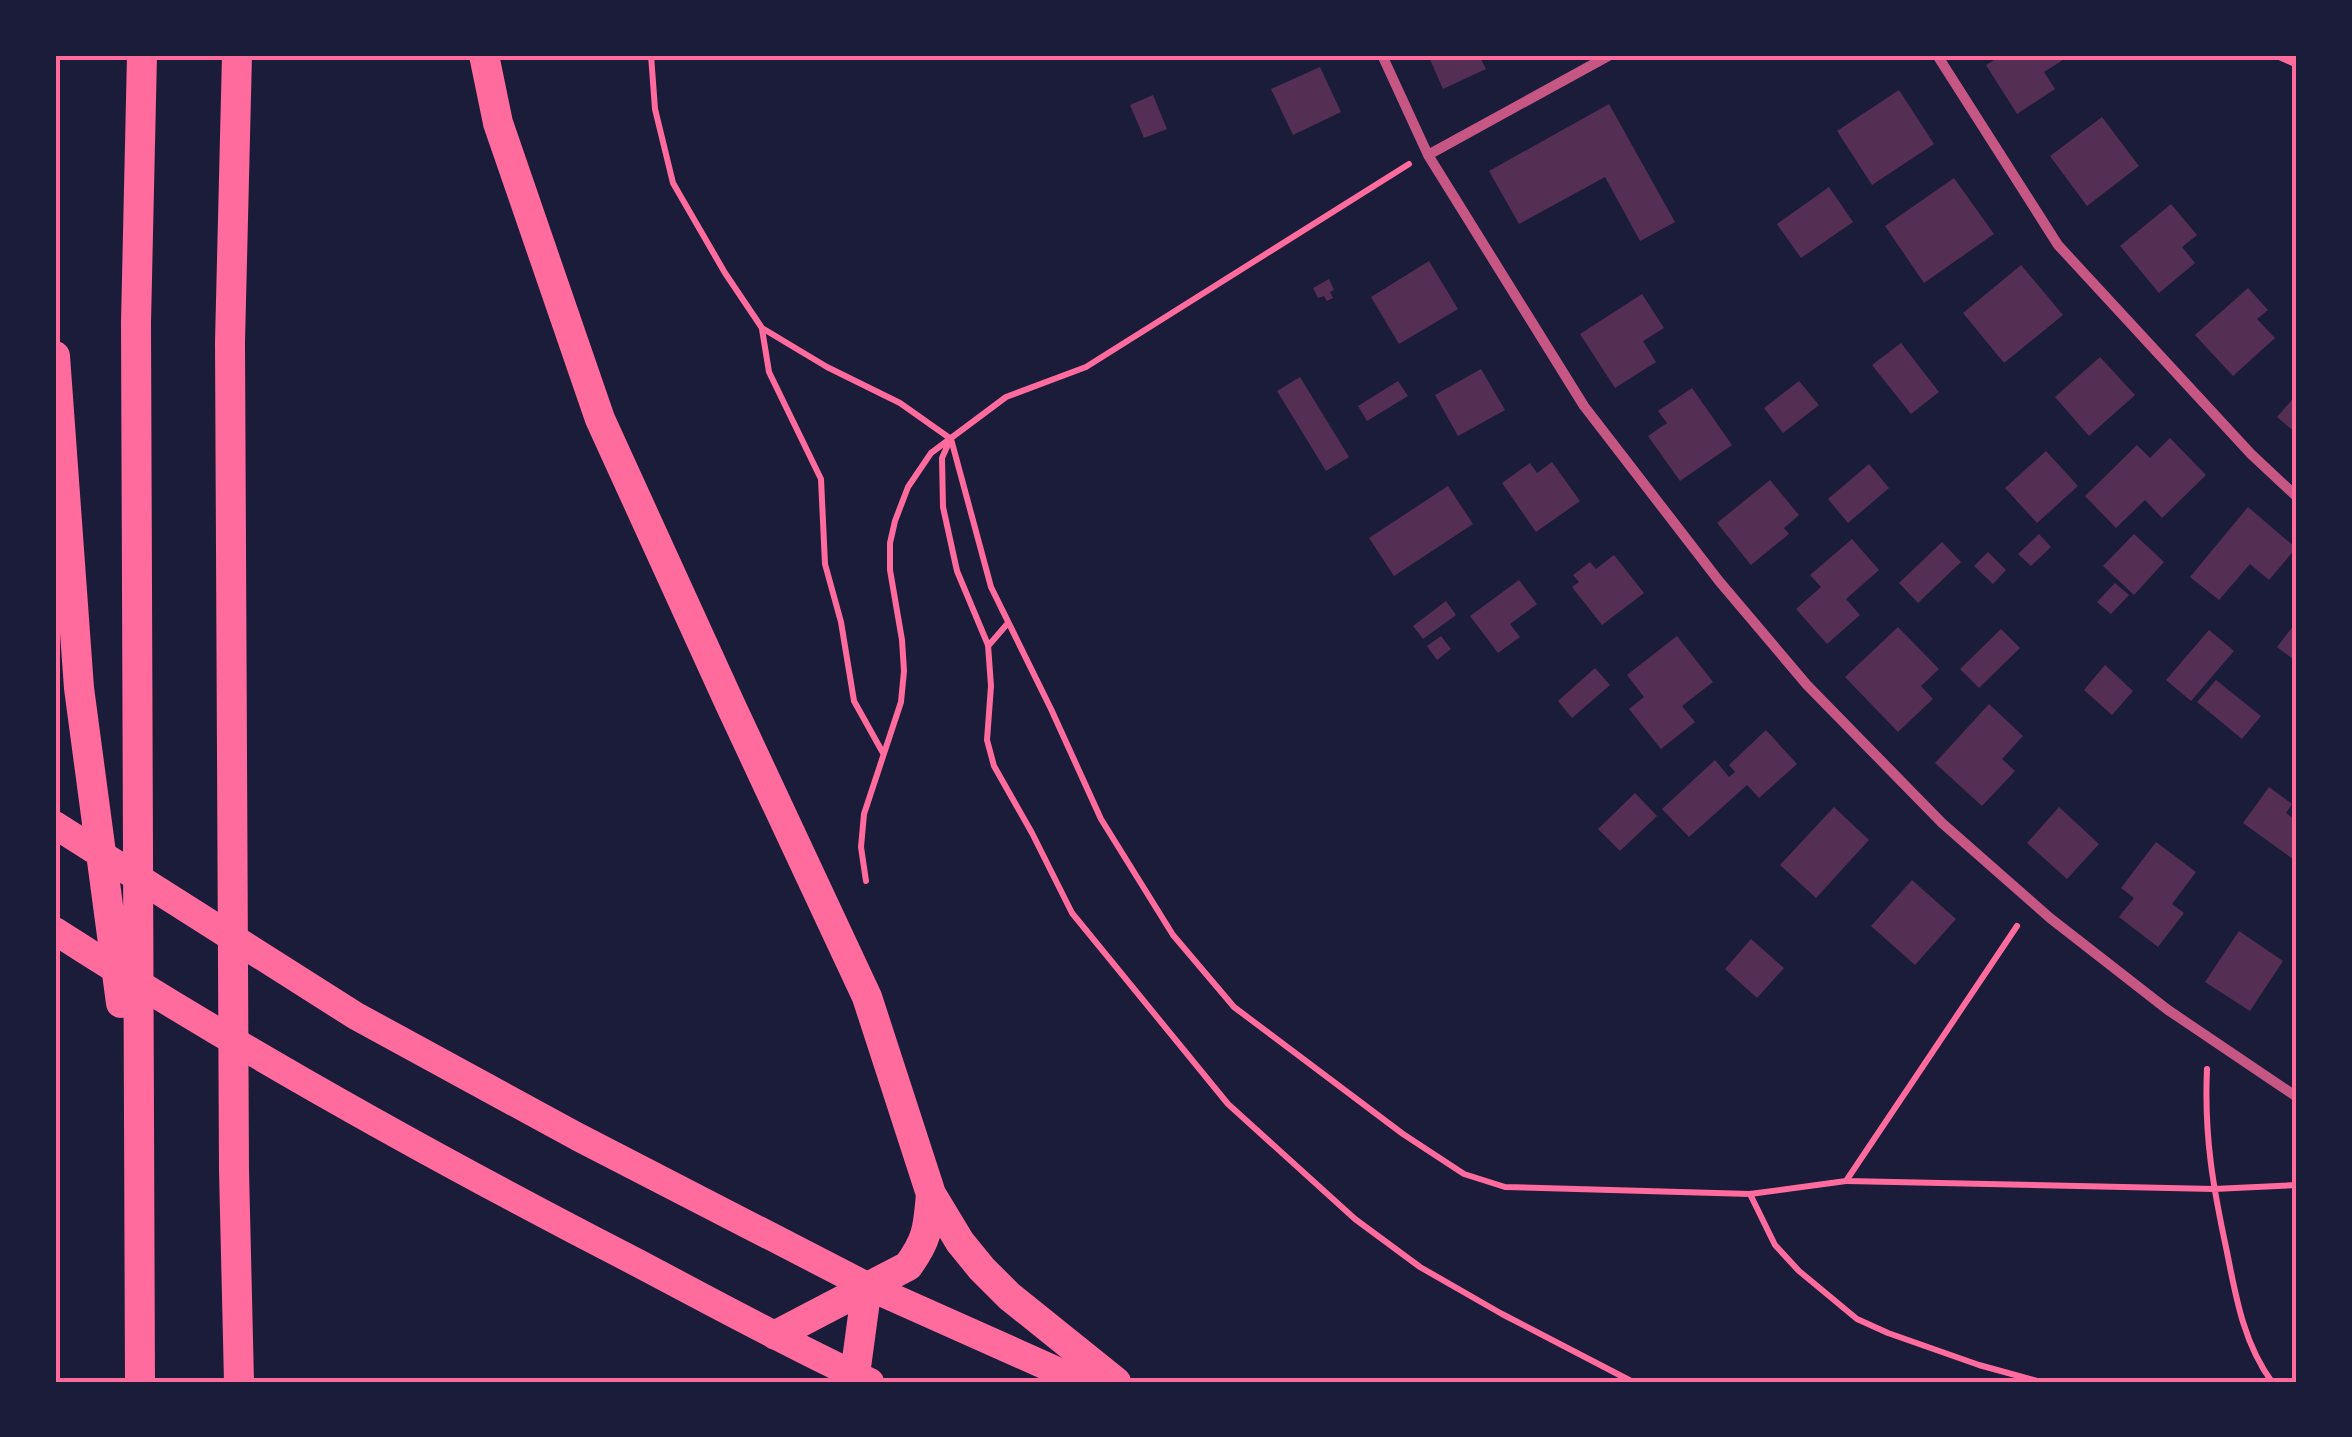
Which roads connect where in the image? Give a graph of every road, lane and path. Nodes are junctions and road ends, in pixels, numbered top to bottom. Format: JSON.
{"nodes":[{"id":1,"x":142,"y":55,"type":"edge"},
{"id":2,"x":238,"y":55,"type":"edge"},
{"id":3,"x":484,"y":55,"type":"edge"},
{"id":4,"x":650,"y":55,"type":"edge"},
{"id":5,"x":1382,"y":55,"type":"edge"},
{"id":6,"x":1610,"y":55,"type":"edge"},
{"id":7,"x":1938,"y":55,"type":"edge"},
{"id":8,"x":2275,"y":55,"type":"edge"},
{"id":9,"x":2297,"y":65,"type":"edge"},
{"id":10,"x":1428,"y":155,"type":"junction"},
{"id":11,"x":762,"y":328,"type":"junction"},
{"id":12,"x":55,"y":356,"type":"edge"},
{"id":13,"x":951,"y":438,"type":"junction"},
{"id":14,"x":2297,"y":497,"type":"edge"},
{"id":15,"x":1008,"y":623,"type":"junction"},
{"id":16,"x":988,"y":645,"type":"junction"},
{"id":17,"x":884,"y":754,"type":"junction"},
{"id":18,"x":55,"y":825,"type":"edge"},
{"id":19,"x":866,"y":881,"type":"dead end"},
{"id":20,"x":2017,"y":926,"type":"dead end"},
{"id":21,"x":55,"y":931,"type":"edge"},
{"id":22,"x":2207,"y":1069,"type":"dead end"},
{"id":23,"x":2297,"y":1097,"type":"edge"},
{"id":24,"x":138,"y":1125,"type":"junction"},
{"id":25,"x":1846,"y":1181,"type":"junction"},
{"id":26,"x":2297,"y":1185,"type":"edge"},
{"id":27,"x":2214,"y":1189,"type":"junction"},
{"id":28,"x":931,"y":1194,"type":"junction"},
{"id":29,"x":1750,"y":1194,"type":"junction"},
{"id":30,"x":868,"y":1286,"type":"junction"},
{"id":31,"x":776,"y":1335,"type":"junction"},
{"id":32,"x":860,"y":1380,"type":"edge"},
{"id":33,"x":140,"y":1382,"type":"edge"},
{"id":34,"x":239,"y":1382,"type":"edge"},
{"id":35,"x":1082,"y":1382,"type":"edge"},
{"id":36,"x":1116,"y":1382,"type":"edge"},
{"id":37,"x":1633,"y":1382,"type":"edge"},
{"id":38,"x":2041,"y":1382,"type":"edge"},
{"id":39,"x":2272,"y":1382,"type":"edge"}],
"edges":[{"from":1,"to":24,"type":"highway"},
{"from":2,"to":34,"type":"highway"},
{"from":3,"to":28,"type":"highway"},
{"from":4,"to":11,"type":"path"},
{"from":5,"to":10,"type":"street"},
{"from":6,"to":10,"type":"street"},
{"from":7,"to":14,"type":"street"},
{"from":8,"to":9,"type":"path"},
{"from":10,"to":13,"type":"path"},
{"from":10,"to":23,"type":"street"},
{"from":11,"to":13,"type":"path"},
{"from":11,"to":17,"type":"path"},
{"from":12,"to":24,"type":"highway"},
{"from":13,"to":15,"type":"path"},
{"from":13,"to":16,"type":"path"},
{"from":13,"to":17,"type":"path"},
{"from":15,"to":16,"type":"path"},
{"from":15,"to":29,"type":"path"},
{"from":16,"to":37,"type":"path"},
{"from":17,"to":19,"type":"path"},
{"from":18,"to":30,"type":"highway"},
{"from":20,"to":25,"type":"path"},
{"from":21,"to":31,"type":"highway"},
{"from":22,"to":27,"type":"path"},
{"from":24,"to":33,"type":"highway"},
{"from":25,"to":27,"type":"path"},
{"from":25,"to":29,"type":"path"},
{"from":26,"to":27,"type":"path"},
{"from":27,"to":39,"type":"path"},
{"from":28,"to":30,"type":"highway"},
{"from":28,"to":36,"type":"highway"},
{"from":29,"to":38,"type":"path"},
{"from":30,"to":31,"type":"highway"},
{"from":30,"to":32,"type":"highway"},
{"from":30,"to":35,"type":"highway"},
{"from":31,"to":32,"type":"highway"}]}
